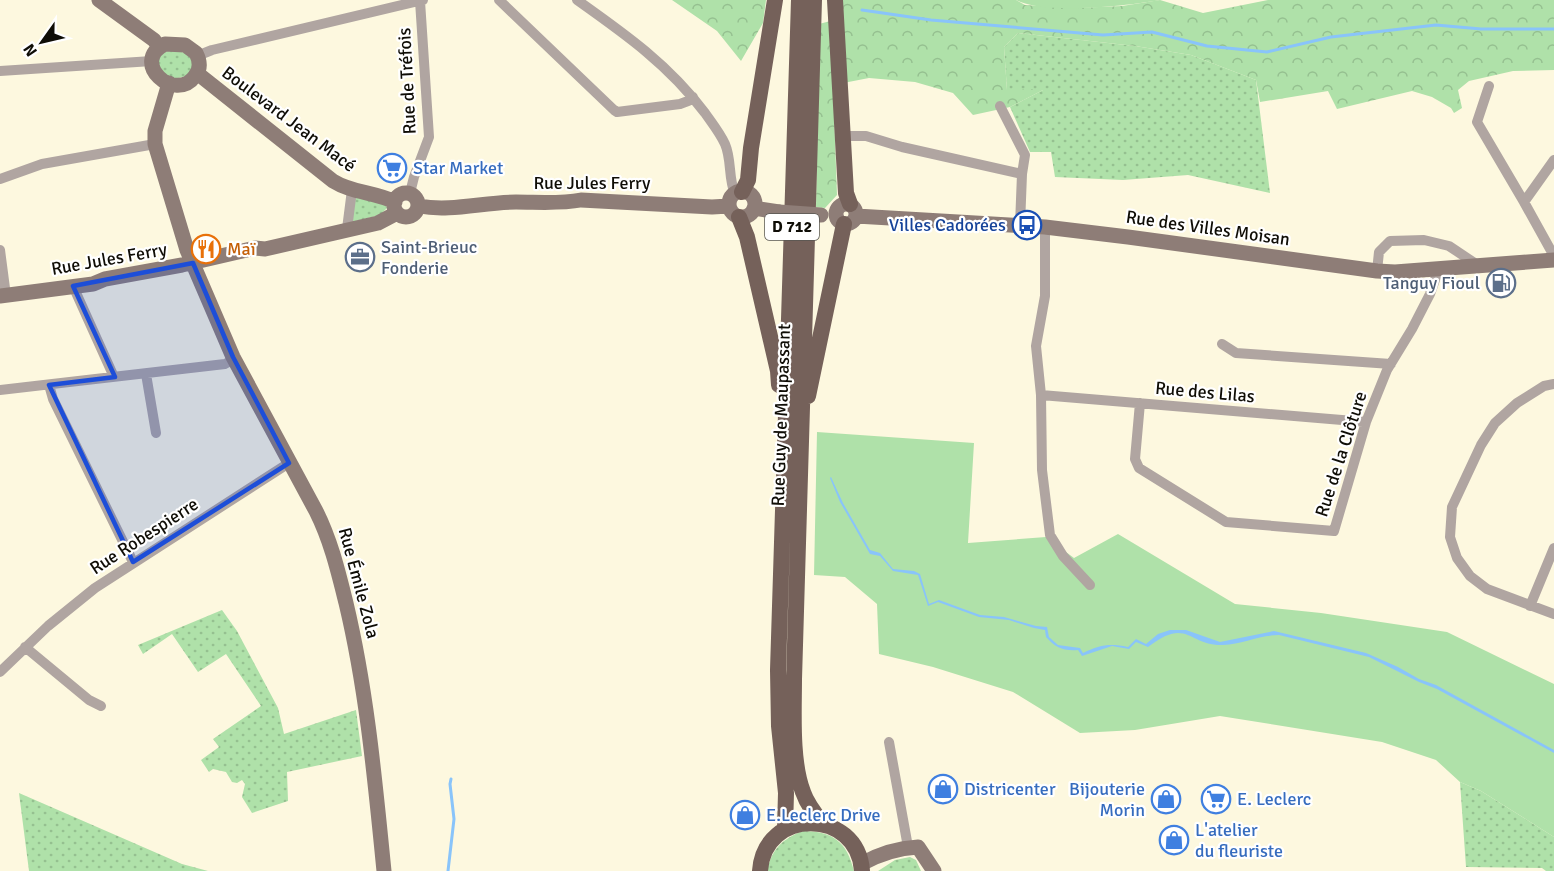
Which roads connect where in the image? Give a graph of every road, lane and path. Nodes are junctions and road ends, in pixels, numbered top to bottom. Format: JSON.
{"nodes":[{"id":1,"x":99,"y":0,"type":"edge"},
{"id":2,"x":499,"y":0,"type":"edge"},
{"id":3,"x":577,"y":0,"type":"edge"},
{"id":4,"x":775,"y":0,"type":"edge"},
{"id":5,"x":799,"y":0,"type":"edge"},
{"id":6,"x":814,"y":0,"type":"edge"},
{"id":7,"x":835,"y":0,"type":"edge"},
{"id":8,"x":421,"y":1,"type":"edge"},
{"id":9,"x":159,"y":47,"type":"junction"},
{"id":10,"x":197,"y":56,"type":"junction"},
{"id":11,"x":152,"y":61,"type":"junction"},
{"id":12,"x":0,"y":71,"type":"edge"},
{"id":13,"x":197,"y":74,"type":"junction"},
{"id":14,"x":168,"y":83,"type":"junction"},
{"id":15,"x":1489,"y":86,"type":"dead end"},
{"id":16,"x":693,"y":97,"type":"junction"},
{"id":17,"x":1000,"y":105,"type":"dead end"},
{"id":18,"x":844,"y":136,"type":"junction"},
{"id":19,"x":155,"y":144,"type":"junction"},
{"id":20,"x":1554,"y":160,"type":"edge"},
{"id":21,"x":1022,"y":174,"type":"junction"},
{"id":22,"x":0,"y":178,"type":"edge"},
{"id":23,"x":352,"y":190,"type":"junction"},
{"id":24,"x":414,"y":199,"type":"junction"},
{"id":25,"x":736,"y":202,"type":"junction"},
{"id":26,"x":1524,"y":202,"type":"junction"},
{"id":27,"x":396,"y":207,"type":"junction"},
{"id":28,"x":841,"y":215,"type":"junction"},
{"id":29,"x":1020,"y":225,"type":"junction"},
{"id":30,"x":1045,"y":227,"type":"junction"},
{"id":31,"x":347,"y":230,"type":"junction"},
{"id":32,"x":0,"y":250,"type":"edge"},
{"id":33,"x":1554,"y":258,"type":"edge"},
{"id":34,"x":193,"y":263,"type":"junction"},
{"id":35,"x":1479,"y":266,"type":"junction"},
{"id":36,"x":1439,"y":268,"type":"junction"},
{"id":37,"x":1377,"y":271,"type":"junction"},
{"id":38,"x":73,"y":286,"type":"junction"},
{"id":39,"x":3,"y":296,"type":"edge"},
{"id":40,"x":1222,"y":344,"type":"dead end"},
{"id":41,"x":234,"y":360,"type":"junction"},
{"id":42,"x":1391,"y":364,"type":"junction"},
{"id":43,"x":146,"y":374,"type":"junction"},
{"id":44,"x":114,"y":378,"type":"junction"},
{"id":45,"x":1554,"y":384,"type":"edge"},
{"id":46,"x":49,"y":385,"type":"junction"},
{"id":47,"x":0,"y":390,"type":"edge"},
{"id":48,"x":1041,"y":395,"type":"junction"},
{"id":49,"x":1140,"y":403,"type":"junction"},
{"id":50,"x":800,"y":407,"type":"junction"},
{"id":51,"x":1366,"y":422,"type":"junction"},
{"id":52,"x":156,"y":433,"type":"dead end"},
{"id":53,"x":785,"y":454,"type":"junction"},
{"id":54,"x":289,"y":463,"type":"junction"},
{"id":55,"x":1554,"y":548,"type":"edge"},
{"id":56,"x":133,"y":562,"type":"junction"},
{"id":57,"x":1090,"y":585,"type":"dead end"},
{"id":58,"x":1530,"y":606,"type":"junction"},
{"id":59,"x":1554,"y":614,"type":"edge"},
{"id":60,"x":25,"y":647,"type":"junction"},
{"id":61,"x":0,"y":672,"type":"edge"},
{"id":62,"x":101,"y":706,"type":"dead end"},
{"id":63,"x":889,"y":742,"type":"dead end"},
{"id":64,"x":823,"y":824,"type":"junction"},
{"id":65,"x":785,"y":829,"type":"junction"},
{"id":66,"x":908,"y":847,"type":"junction"},
{"id":67,"x":862,"y":867,"type":"edge"},
{"id":68,"x":384,"y":871,"type":"edge"},
{"id":69,"x":759,"y":871,"type":"edge"},
{"id":70,"x":934,"y":871,"type":"edge"}],
"edges":[{"from":1,"to":9,"type":"street"},
{"from":2,"to":16,"type":"street"},
{"from":3,"to":16,"type":"street"},
{"from":4,"to":25,"type":"main road"},
{"from":5,"to":53,"type":"main road","name":"Rue Guy de Maupassant","number":"D 712"},
{"from":6,"to":50,"type":"main road","name":"Rue Guy de Maupassant","number":"D 712"},
{"from":7,"to":18,"type":"main road"},
{"from":8,"to":10,"type":"street"},
{"from":8,"to":24,"type":"street","name":"Rue de Tréfois"},
{"from":9,"to":10,"type":"street"},
{"from":9,"to":11,"type":"street"},
{"from":10,"to":13,"type":"street"},
{"from":11,"to":12,"type":"street"},
{"from":11,"to":14,"type":"street"},
{"from":13,"to":14,"type":"street"},
{"from":13,"to":23,"type":"street","name":"Boulevard Jean Macé"},
{"from":14,"to":19,"type":"street"},
{"from":15,"to":26,"type":"street"},
{"from":16,"to":25,"type":"street"},
{"from":17,"to":21,"type":"street"},
{"from":18,"to":21,"type":"street"},
{"from":18,"to":28,"type":"main road"},
{"from":19,"to":22,"type":"street"},
{"from":19,"to":34,"type":"street","name":"Rue Émile Zola"},
{"from":20,"to":26,"type":"street"},
{"from":21,"to":29,"type":"street"},
{"from":23,"to":27,"type":"street","name":"Boulevard Jean Macé"},
{"from":23,"to":31,"type":"street"},
{"from":24,"to":25,"type":"street","name":"Rue Jules Ferry"},
{"from":24,"to":27,"type":"street","name":"Rue Jules Ferry"},
{"from":24,"to":27,"type":"street","name":"Rue Jules Ferry"},
{"from":25,"to":28,"type":"street","name":"Rue des Villes Moisan","bridge":true},
{"from":25,"to":53,"type":"main road"},
{"from":26,"to":33,"type":"street"},
{"from":27,"to":31,"type":"street","name":"Rue Jules Ferry"},
{"from":28,"to":29,"type":"street","name":"Rue des Villes Moisan"},
{"from":28,"to":50,"type":"main road"},
{"from":29,"to":30,"type":"street","name":"Rue des Villes Moisan"},
{"from":30,"to":37,"type":"street","name":"Rue des Villes Moisan"},
{"from":30,"to":48,"type":"street"},
{"from":31,"to":34,"type":"street","name":"Rue Jules Ferry"},
{"from":32,"to":39,"type":"street"},
{"from":33,"to":35,"type":"street","name":"Rue des Villes Moisan"},
{"from":34,"to":38,"type":"street","name":"Rue Jules Ferry"},
{"from":34,"to":41,"type":"street","name":"Rue Émile Zola"},
{"from":35,"to":36,"type":"street","name":"Rue des Villes Moisan"},
{"from":35,"to":37,"type":"street"},
{"from":36,"to":37,"type":"street","name":"Rue des Villes Moisan"},
{"from":36,"to":42,"type":"street","name":"Rue de la Clôture"},
{"from":38,"to":39,"type":"street","name":"Rue Jules Ferry"},
{"from":38,"to":44,"type":"street"},
{"from":40,"to":42,"type":"street"},
{"from":41,"to":43,"type":"street"},
{"from":41,"to":54,"type":"street","name":"Rue Émile Zola"},
{"from":42,"to":51,"type":"street","name":"Rue de la Clôture"},
{"from":43,"to":44,"type":"street"},
{"from":43,"to":52,"type":"street"},
{"from":44,"to":46,"type":"street"},
{"from":45,"to":58,"type":"street"},
{"from":46,"to":47,"type":"street"},
{"from":46,"to":56,"type":"street"},
{"from":48,"to":49,"type":"street","name":"Rue des Lilas"},
{"from":48,"to":57,"type":"street"},
{"from":49,"to":51,"type":"street","name":"Rue des Lilas"},
{"from":49,"to":51,"type":"street","name":"Rue de la Clôture"},
{"from":50,"to":64,"type":"main road","name":"Rue Guy de Maupassant","number":"D 712"},
{"from":53,"to":65,"type":"main road","name":"Rue Guy de Maupassant","number":"D 712"},
{"from":54,"to":56,"type":"street","name":"Rue Robespierre"},
{"from":54,"to":68,"type":"street","name":"Rue Émile Zola"},
{"from":55,"to":58,"type":"street"},
{"from":56,"to":60,"type":"street","name":"Rue Robespierre"},
{"from":58,"to":59,"type":"street"},
{"from":60,"to":61,"type":"street","name":"Rue Robespierre"},
{"from":60,"to":62,"type":"street"},
{"from":63,"to":66,"type":"street"},
{"from":64,"to":65,"type":"main road"},
{"from":64,"to":67,"type":"main road"},
{"from":65,"to":69,"type":"main road"},
{"from":66,"to":67,"type":"street"},
{"from":66,"to":70,"type":"street"}]}
